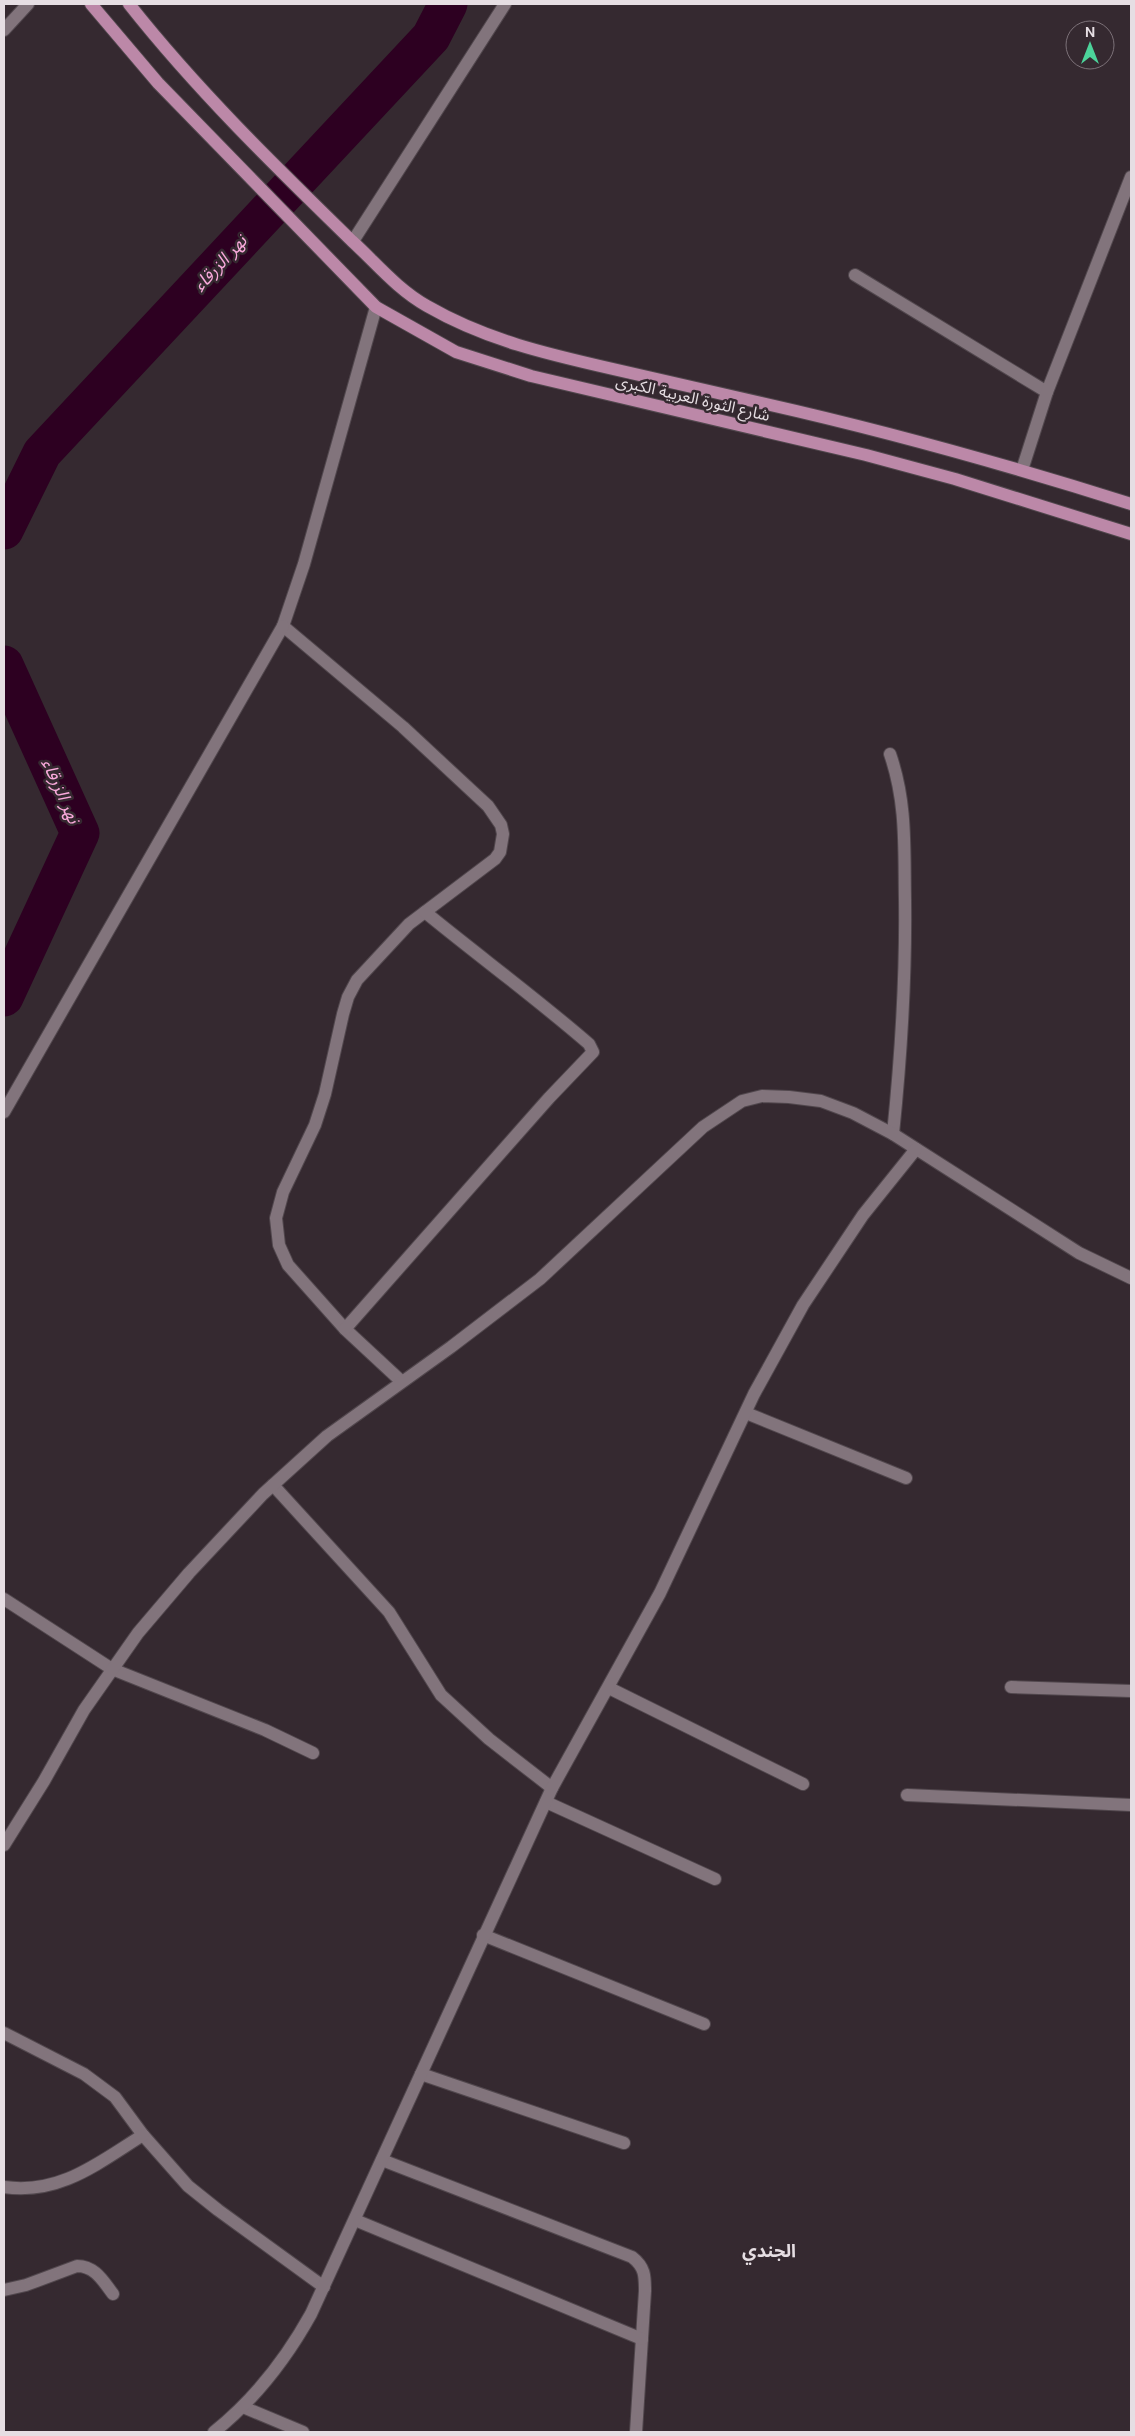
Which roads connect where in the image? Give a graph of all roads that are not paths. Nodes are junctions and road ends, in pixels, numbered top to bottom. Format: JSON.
{"nodes":[{"id":1,"x":28,"y":4,"type":"edge"},
{"id":2,"x":90,"y":4,"type":"edge"},
{"id":3,"x":129,"y":4,"type":"edge"},
{"id":4,"x":505,"y":4,"type":"edge"},
{"id":5,"x":4,"y":30,"type":"edge"},
{"id":6,"x":1131,"y":177,"type":"edge"},
{"id":7,"x":353,"y":241,"type":"junction"},
{"id":8,"x":855,"y":275,"type":"dead end"},
{"id":9,"x":376,"y":307,"type":"junction"},
{"id":10,"x":1047,"y":392,"type":"junction"},
{"id":11,"x":1022,"y":470,"type":"junction"},
{"id":12,"x":1131,"y":504,"type":"edge"},
{"id":13,"x":1131,"y":534,"type":"edge"},
{"id":14,"x":284,"y":626,"type":"junction"},
{"id":15,"x":890,"y":754,"type":"dead end"},
{"id":16,"x":425,"y":912,"type":"junction"},
{"id":17,"x":4,"y":1112,"type":"edge"},
{"id":18,"x":893,"y":1134,"type":"junction"},
{"id":19,"x":916,"y":1149,"type":"junction"},
{"id":20,"x":1131,"y":1278,"type":"edge"},
{"id":21,"x":345,"y":1329,"type":"junction"},
{"id":22,"x":401,"y":1381,"type":"junction"},
{"id":23,"x":746,"y":1413,"type":"junction"},
{"id":24,"x":906,"y":1478,"type":"dead end"},
{"id":25,"x":273,"y":1485,"type":"junction"},
{"id":26,"x":4,"y":1599,"type":"edge"},
{"id":27,"x":112,"y":1669,"type":"junction"},
{"id":28,"x":1011,"y":1687,"type":"dead end"},
{"id":29,"x":609,"y":1688,"type":"junction"},
{"id":30,"x":1131,"y":1692,"type":"edge"},
{"id":31,"x":313,"y":1753,"type":"dead end"},
{"id":32,"x":803,"y":1784,"type":"dead end"},
{"id":33,"x":552,"y":1788,"type":"junction"},
{"id":34,"x":907,"y":1795,"type":"dead end"},
{"id":35,"x":546,"y":1802,"type":"junction"},
{"id":36,"x":1131,"y":1805,"type":"edge"},
{"id":37,"x":4,"y":1845,"type":"edge"},
{"id":38,"x":715,"y":1879,"type":"dead end"},
{"id":39,"x":483,"y":1935,"type":"junction"},
{"id":40,"x":704,"y":2024,"type":"dead end"},
{"id":41,"x":4,"y":2034,"type":"edge"},
{"id":42,"x":421,"y":2074,"type":"junction"},
{"id":43,"x":143,"y":2135,"type":"junction"},
{"id":44,"x":624,"y":2143,"type":"dead end"},
{"id":45,"x":382,"y":2160,"type":"junction"},
{"id":46,"x":4,"y":2187,"type":"edge"},
{"id":47,"x":355,"y":2220,"type":"junction"},
{"id":48,"x":324,"y":2287,"type":"junction"},
{"id":49,"x":4,"y":2290,"type":"edge"},
{"id":50,"x":113,"y":2294,"type":"dead end"},
{"id":51,"x":642,"y":2339,"type":"junction"},
{"id":52,"x":243,"y":2406,"type":"junction"},
{"id":53,"x":214,"y":2432,"type":"edge"},
{"id":54,"x":303,"y":2432,"type":"edge"},
{"id":55,"x":636,"y":2432,"type":"edge"}],
"edges":[{"from":1,"to":5,"type":"street"},
{"from":2,"to":9,"type":"main road","name":"شارع الثورة العربية الكبرى"},
{"from":3,"to":7,"type":"main road","name":"شارع الثورة العربية الكبرى"},
{"from":4,"to":7,"type":"street"},
{"from":6,"to":10,"type":"street"},
{"from":7,"to":11,"type":"main road","name":"شارع الثورة العربية الكبرى"},
{"from":8,"to":10,"type":"street"},
{"from":9,"to":13,"type":"main road","name":"شارع الثورة العربية الكبرى"},
{"from":9,"to":14,"type":"street"},
{"from":10,"to":11,"type":"street"},
{"from":11,"to":12,"type":"main road","name":"شارع الثورة العربية الكبرى"},
{"from":14,"to":16,"type":"street"},
{"from":14,"to":17,"type":"street"},
{"from":15,"to":18,"type":"street"},
{"from":16,"to":21,"type":"street"},
{"from":16,"to":21,"type":"street"},
{"from":18,"to":19,"type":"street"},
{"from":18,"to":22,"type":"street"},
{"from":19,"to":20,"type":"street"},
{"from":19,"to":23,"type":"street"},
{"from":21,"to":22,"type":"street"},
{"from":22,"to":25,"type":"street"},
{"from":23,"to":24,"type":"street"},
{"from":23,"to":29,"type":"street"},
{"from":25,"to":27,"type":"street"},
{"from":25,"to":33,"type":"street"},
{"from":26,"to":27,"type":"street"},
{"from":27,"to":31,"type":"street"},
{"from":27,"to":37,"type":"street"},
{"from":28,"to":30,"type":"street"},
{"from":29,"to":32,"type":"street"},
{"from":29,"to":33,"type":"street"},
{"from":33,"to":35,"type":"street"},
{"from":34,"to":36,"type":"street"},
{"from":35,"to":38,"type":"street"},
{"from":35,"to":39,"type":"street"},
{"from":39,"to":40,"type":"street"},
{"from":39,"to":42,"type":"street"},
{"from":41,"to":43,"type":"street"},
{"from":42,"to":44,"type":"street"},
{"from":42,"to":45,"type":"street"},
{"from":43,"to":46,"type":"street"},
{"from":43,"to":48,"type":"street"},
{"from":45,"to":47,"type":"street"},
{"from":45,"to":51,"type":"street"},
{"from":47,"to":48,"type":"street"},
{"from":47,"to":51,"type":"street"},
{"from":48,"to":52,"type":"street"},
{"from":49,"to":50,"type":"street"},
{"from":51,"to":55,"type":"street"},
{"from":52,"to":53,"type":"street"},
{"from":52,"to":54,"type":"street"}]}
